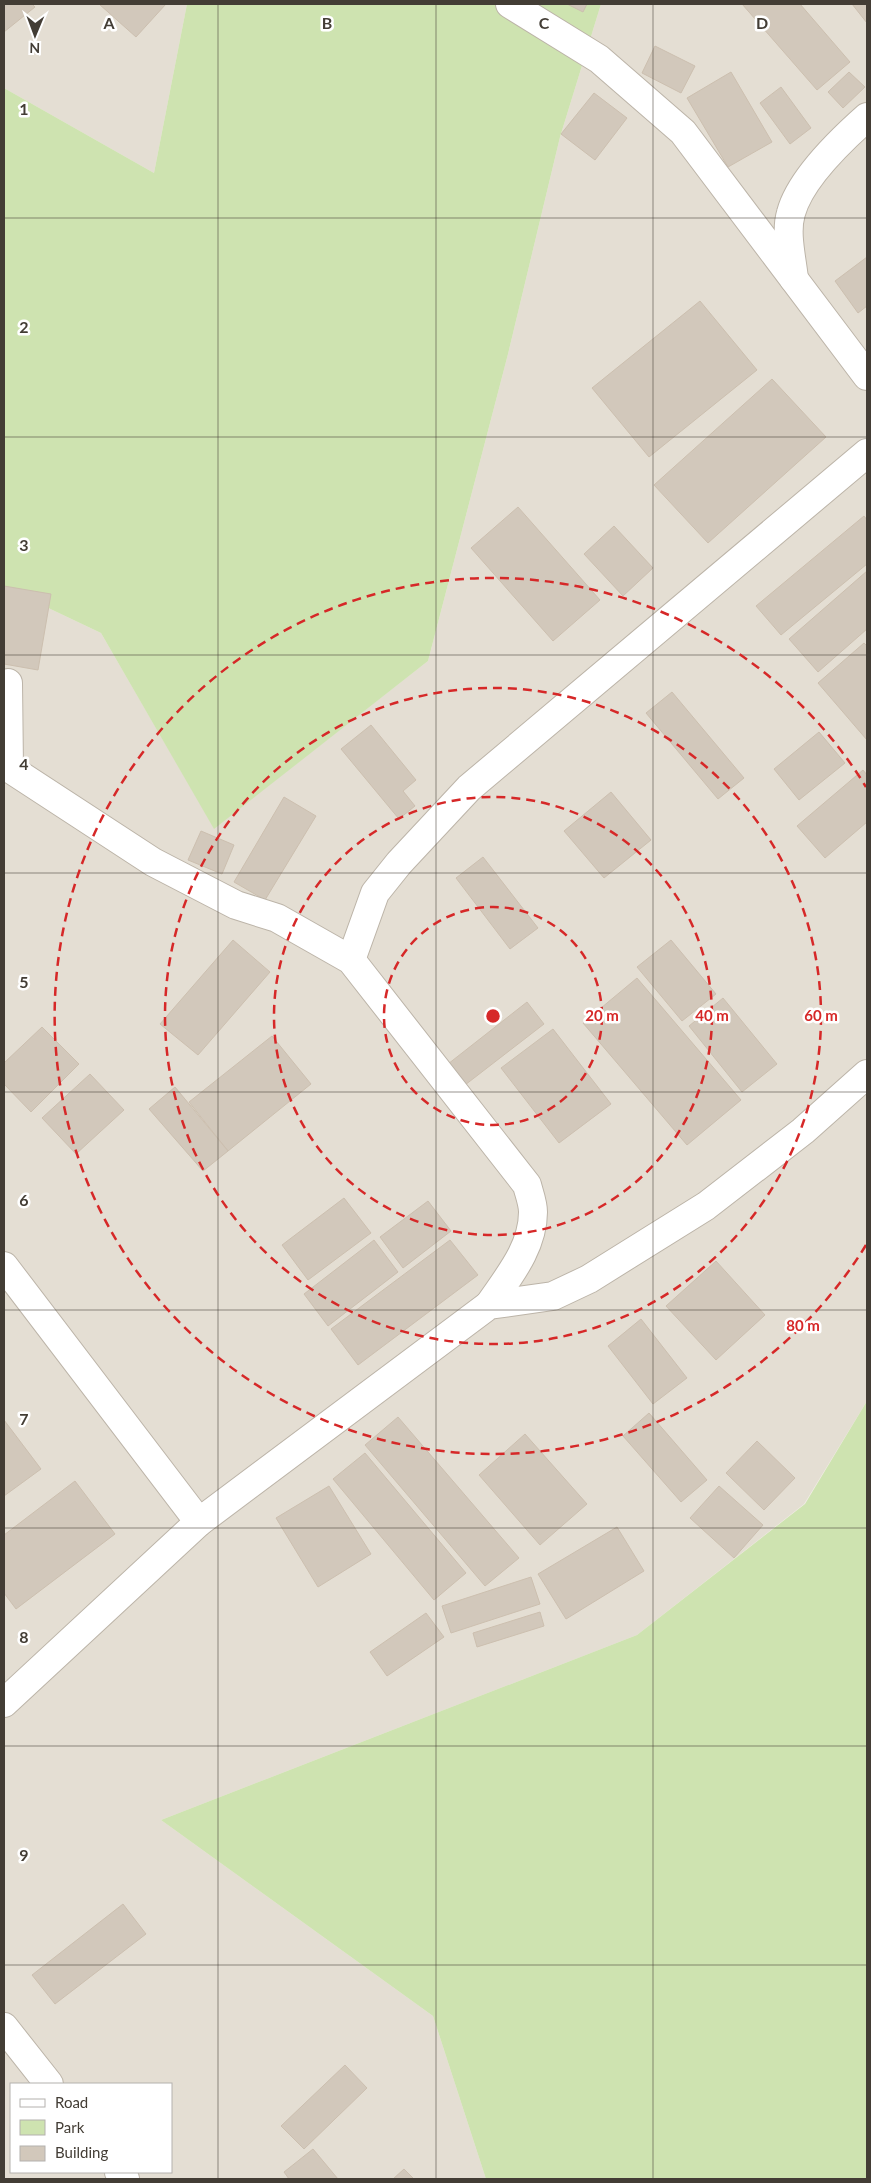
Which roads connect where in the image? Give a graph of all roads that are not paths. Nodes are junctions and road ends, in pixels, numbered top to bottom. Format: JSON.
{"nodes":[{"id":1,"x":510,"y":4,"type":"edge"},
{"id":2,"x":867,"y":117,"type":"edge"},
{"id":3,"x":794,"y":279,"type":"junction"},
{"id":4,"x":867,"y":376,"type":"edge"},
{"id":5,"x":867,"y":453,"type":"edge"},
{"id":6,"x":8,"y":683,"type":"dead end"},
{"id":7,"x":351,"y":960,"type":"junction"},
{"id":8,"x":867,"y":1074,"type":"edge"},
{"id":9,"x":4,"y":1266,"type":"edge"},
{"id":10,"x":489,"y":1305,"type":"junction"},
{"id":11,"x":199,"y":1522,"type":"junction"},
{"id":12,"x":4,"y":1704,"type":"edge"},
{"id":13,"x":4,"y":2027,"type":"edge"},
{"id":14,"x":48,"y":2083,"type":"edge"}],
"edges":[{"from":1,"to":3,"type":"street"},
{"from":2,"to":3,"type":"street"},
{"from":3,"to":4,"type":"street"},
{"from":5,"to":7,"type":"street"},
{"from":6,"to":7,"type":"street"},
{"from":7,"to":10,"type":"street"},
{"from":8,"to":10,"type":"street"},
{"from":9,"to":11,"type":"street"},
{"from":10,"to":11,"type":"street"},
{"from":11,"to":12,"type":"street"},
{"from":13,"to":14,"type":"street"}]}
